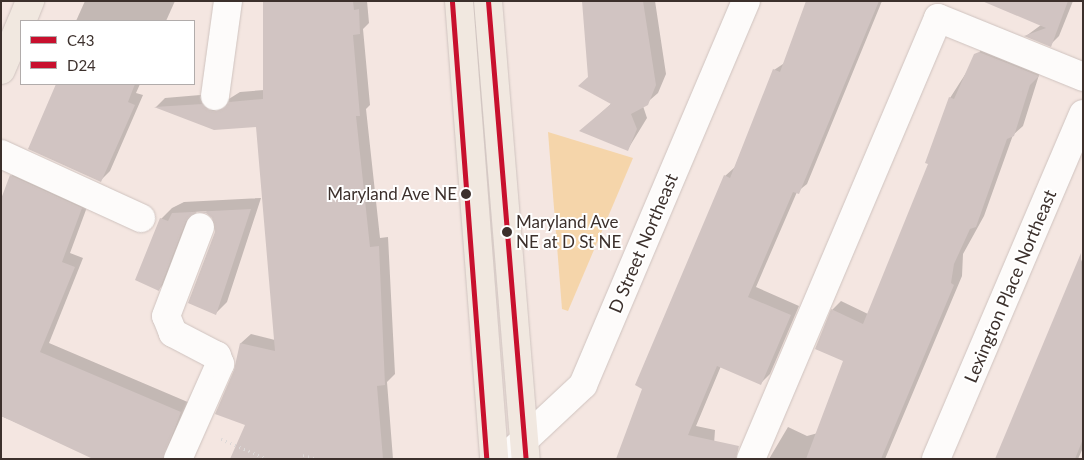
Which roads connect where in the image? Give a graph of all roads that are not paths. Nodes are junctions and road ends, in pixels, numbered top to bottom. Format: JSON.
{"nodes":[{"id":1,"x":30,"y":1,"type":"edge"},
{"id":2,"x":228,"y":1,"type":"edge"},
{"id":3,"x":459,"y":1,"type":"edge"},
{"id":4,"x":488,"y":1,"type":"edge"},
{"id":5,"x":746,"y":1,"type":"edge"},
{"id":6,"x":23,"y":20,"type":"edge"},
{"id":7,"x":20,"y":27,"type":"edge"},
{"id":8,"x":1,"y":70,"type":"edge"},
{"id":9,"x":1083,"y":77,"type":"edge"},
{"id":10,"x":215,"y":96,"type":"dead end"},
{"id":11,"x":1083,"y":114,"type":"edge"},
{"id":12,"x":1,"y":154,"type":"edge"},
{"id":13,"x":141,"y":218,"type":"dead end"},
{"id":14,"x":200,"y":226,"type":"dead end"},
{"id":15,"x":525,"y":449,"type":"edge"},
{"id":16,"x":178,"y":459,"type":"edge"},
{"id":17,"x":494,"y":459,"type":"edge"},
{"id":18,"x":504,"y":459,"type":"edge"},
{"id":19,"x":750,"y":459,"type":"edge"},
{"id":20,"x":936,"y":459,"type":"edge"}],
"edges":[{"from":1,"to":6,"type":"main road"},
{"from":2,"to":10,"type":"street"},
{"from":3,"to":17,"type":"main road"},
{"from":4,"to":15,"type":"main road"},
{"from":5,"to":15,"type":"street","name":"D Street Northeast"},
{"from":7,"to":8,"type":"main road"},
{"from":9,"to":19,"type":"street"},
{"from":11,"to":20,"type":"street","name":"Lexington Place Northeast"},
{"from":12,"to":13,"type":"street"},
{"from":14,"to":16,"type":"street"},
{"from":15,"to":18,"type":"street","name":"D Street Northeast"}]}
